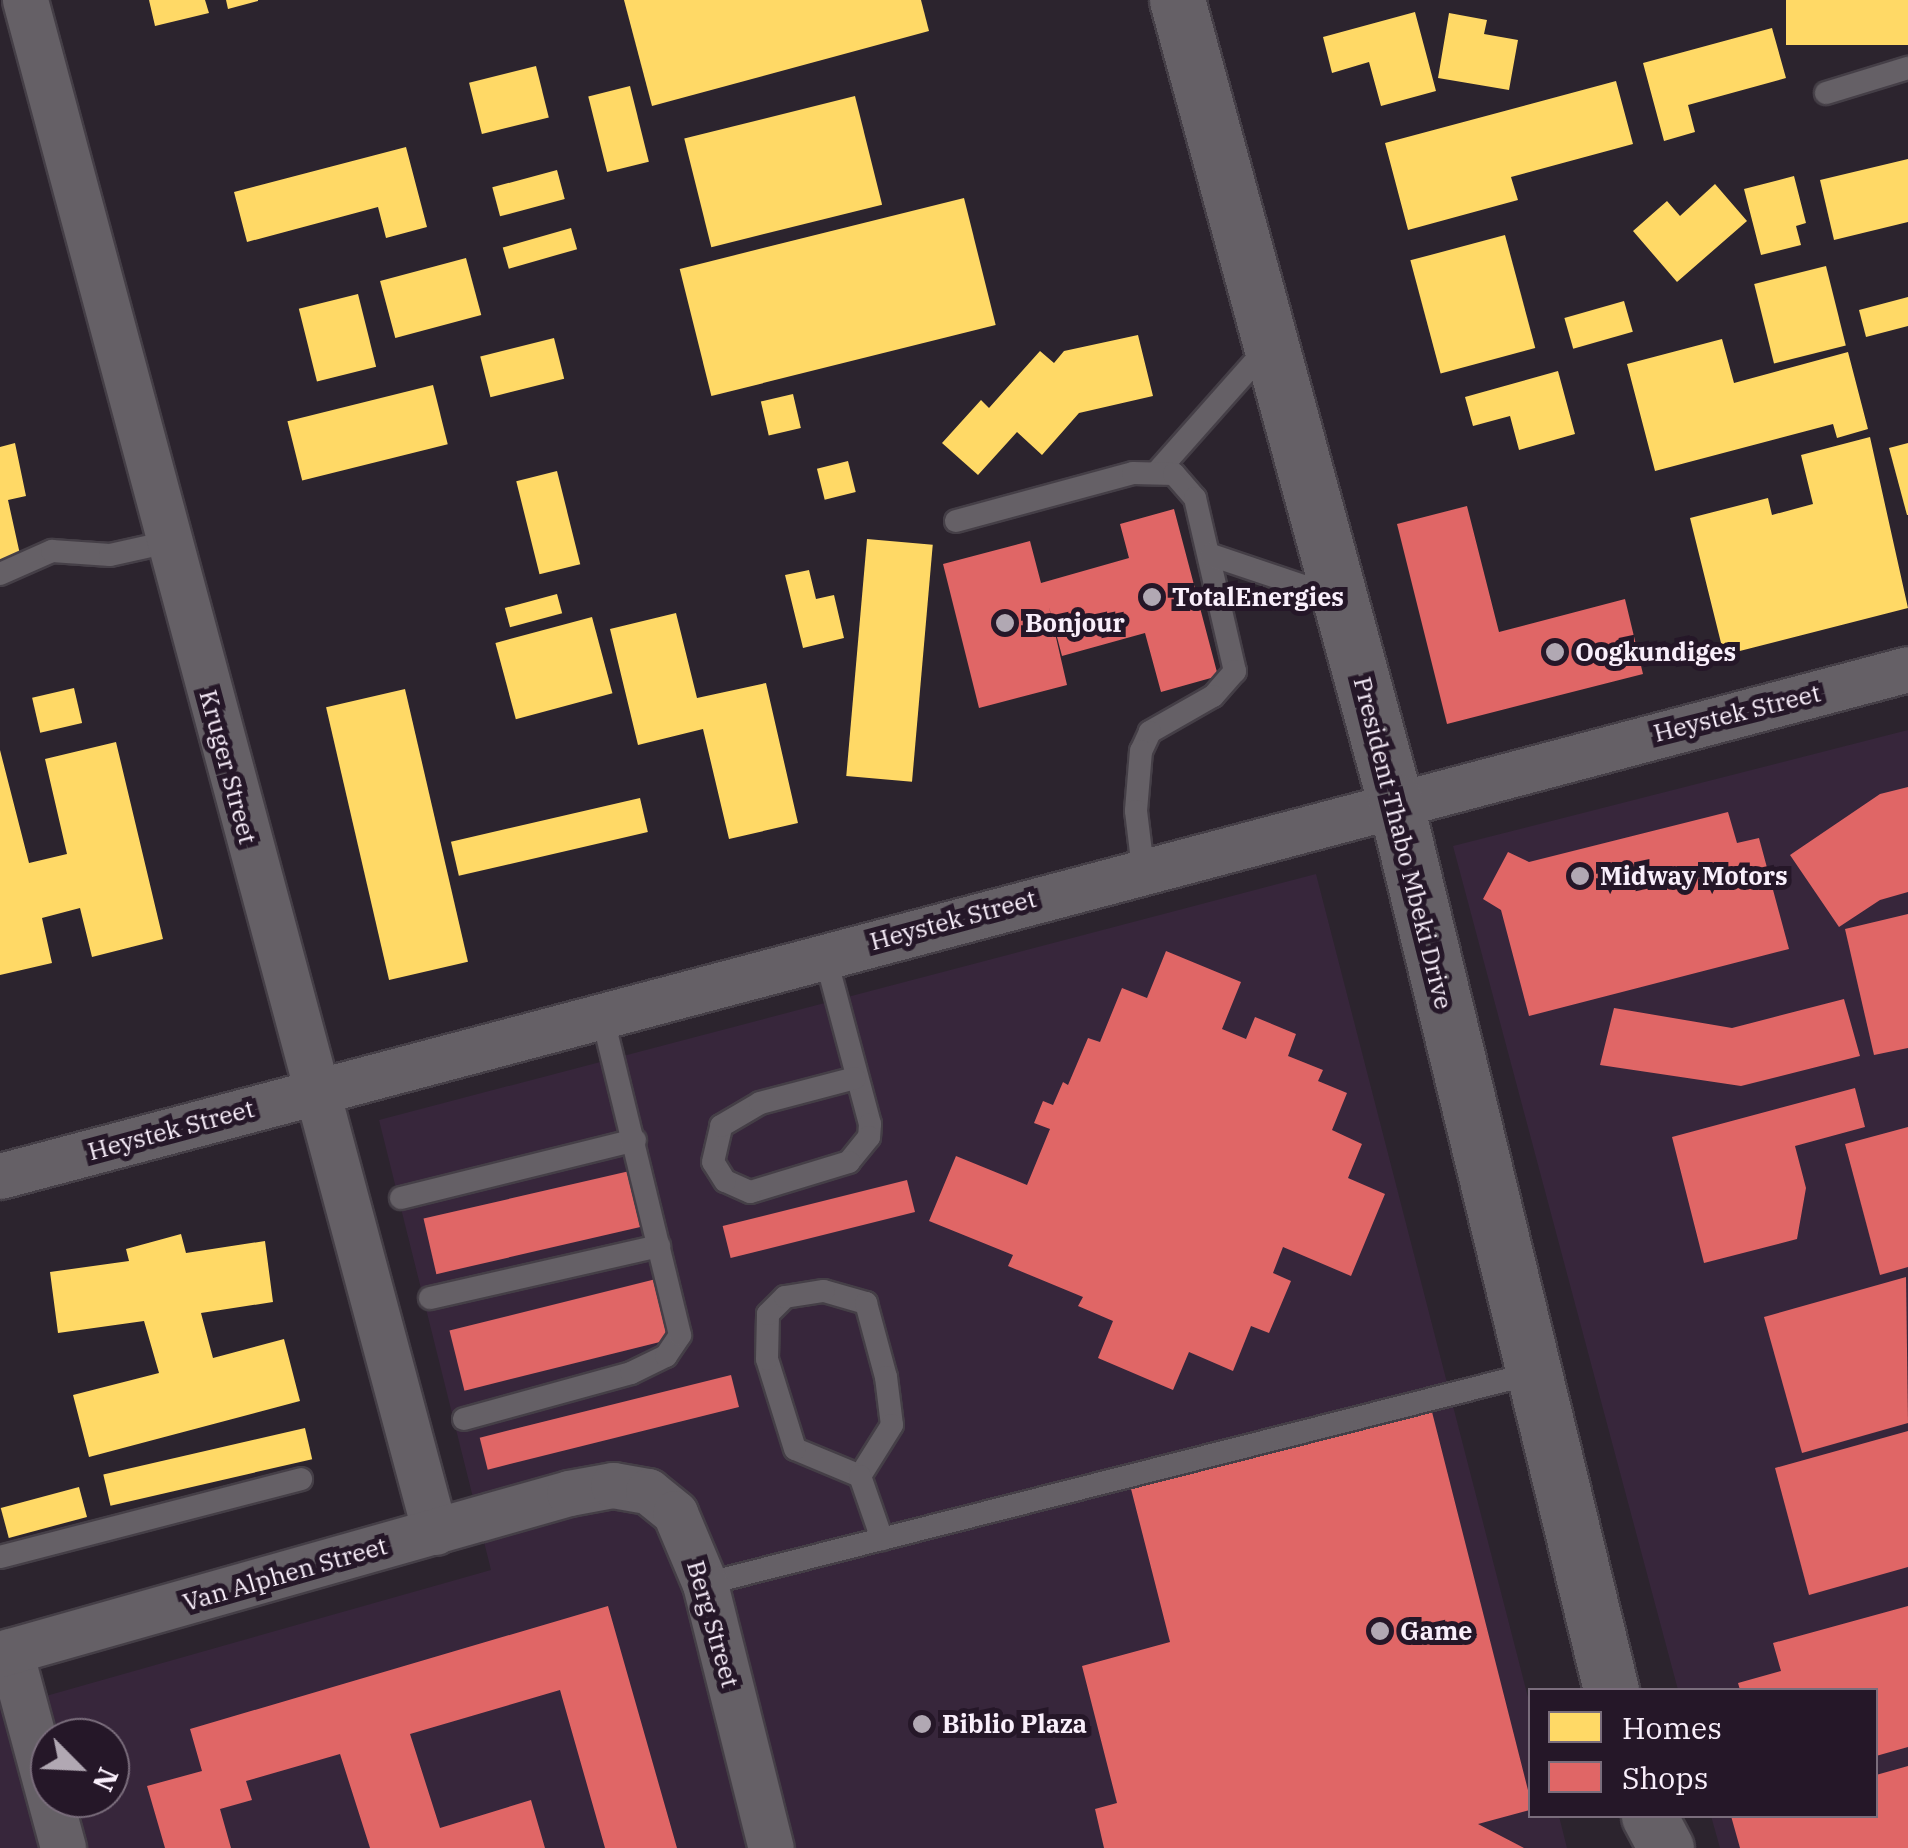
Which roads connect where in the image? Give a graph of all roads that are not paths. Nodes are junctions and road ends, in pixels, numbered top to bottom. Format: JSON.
{"nodes":[{"id":1,"x":25,"y":0,"type":"edge"},
{"id":2,"x":1177,"y":0,"type":"edge"},
{"id":3,"x":1908,"y":68,"type":"edge"},
{"id":4,"x":1826,"y":93,"type":"dead end"},
{"id":5,"x":1271,"y":344,"type":"junction"},
{"id":6,"x":1157,"y":472,"type":"junction"},
{"id":7,"x":956,"y":521,"type":"dead end"},
{"id":8,"x":168,"y":542,"type":"junction"},
{"id":9,"x":1211,"y":555,"type":"junction"},
{"id":10,"x":0,"y":574,"type":"edge"},
{"id":11,"x":1340,"y":598,"type":"junction"},
{"id":12,"x":1908,"y":669,"type":"edge"},
{"id":13,"x":1395,"y":801,"type":"junction"},
{"id":14,"x":1143,"y":869,"type":"junction"},
{"id":15,"x":824,"y":954,"type":"junction"},
{"id":16,"x":602,"y":1015,"type":"junction"},
{"id":17,"x":855,"y":1078,"type":"junction"},
{"id":18,"x":315,"y":1092,"type":"junction"},
{"id":19,"x":635,"y":1140,"type":"junction"},
{"id":20,"x":0,"y":1176,"type":"edge"},
{"id":21,"x":401,"y":1198,"type":"dead end"},
{"id":22,"x":659,"y":1246,"type":"junction"},
{"id":23,"x":430,"y":1298,"type":"dead end"},
{"id":24,"x":1534,"y":1373,"type":"junction"},
{"id":25,"x":464,"y":1419,"type":"dead end"},
{"id":26,"x":860,"y":1476,"type":"junction"},
{"id":27,"x":301,"y":1479,"type":"dead end"},
{"id":28,"x":570,"y":1493,"type":"joint"},
{"id":29,"x":435,"y":1532,"type":"junction"},
{"id":30,"x":882,"y":1539,"type":"junction"},
{"id":31,"x":0,"y":1557,"type":"edge"},
{"id":32,"x":706,"y":1584,"type":"junction"},
{"id":33,"x":5,"y":1653,"type":"edge"},
{"id":34,"x":1610,"y":1688,"type":"edge"},
{"id":35,"x":1633,"y":1818,"type":"edge"},
{"id":36,"x":1650,"y":1818,"type":"edge"},
{"id":37,"x":763,"y":1846,"type":"edge"},
{"id":38,"x":63,"y":1848,"type":"edge"},
{"id":39,"x":1633,"y":1848,"type":"edge"},
{"id":40,"x":1666,"y":1848,"type":"edge"}],
"edges":[{"from":1,"to":8,"type":"street","name":"Kruger Street"},
{"from":2,"to":5,"type":"street","name":"President Thabo Mbeki Drive"},
{"from":3,"to":4,"type":"lane"},
{"from":5,"to":6,"type":"lane"},
{"from":5,"to":11,"type":"street","name":"President Thabo Mbeki Drive"},
{"from":6,"to":7,"type":"lane"},
{"from":6,"to":9,"type":"lane"},
{"from":8,"to":10,"type":"lane"},
{"from":8,"to":18,"type":"street","name":"Kruger Street"},
{"from":9,"to":11,"type":"lane"},
{"from":9,"to":14,"type":"lane"},
{"from":11,"to":13,"type":"street","name":"President Thabo Mbeki Drive"},
{"from":12,"to":13,"type":"street","name":"Heystek Street"},
{"from":13,"to":14,"type":"street","name":"Heystek Street"},
{"from":13,"to":24,"type":"street","name":"President Thabo Mbeki Drive"},
{"from":14,"to":15,"type":"street","name":"Heystek Street"},
{"from":15,"to":16,"type":"street","name":"Heystek Street"},
{"from":15,"to":17,"type":"lane"},
{"from":16,"to":18,"type":"street","name":"Heystek Street"},
{"from":16,"to":19,"type":"lane"},
{"from":17,"to":17,"type":"lane"},
{"from":18,"to":20,"type":"street","name":"Heystek Street"},
{"from":18,"to":29,"type":"street","name":"Kruger Street"},
{"from":19,"to":21,"type":"lane"},
{"from":19,"to":22,"type":"lane"},
{"from":22,"to":23,"type":"lane"},
{"from":22,"to":25,"type":"lane"},
{"from":24,"to":30,"type":"lane"},
{"from":24,"to":34,"type":"street","name":"President Thabo Mbeki Drive"},
{"from":26,"to":26,"type":"lane"},
{"from":26,"to":30,"type":"lane"},
{"from":27,"to":31,"type":"lane"},
{"from":28,"to":29,"type":"street","name":"Van Alphen Street"},
{"from":28,"to":32,"type":"street","name":"Berg Street"},
{"from":29,"to":33,"type":"street","name":"Van Alphen Street"},
{"from":30,"to":32,"type":"lane"},
{"from":32,"to":37,"type":"street","name":"Berg Street"},
{"from":33,"to":38,"type":"street"},
{"from":35,"to":39,"type":"street"},
{"from":36,"to":40,"type":"street"}]}
